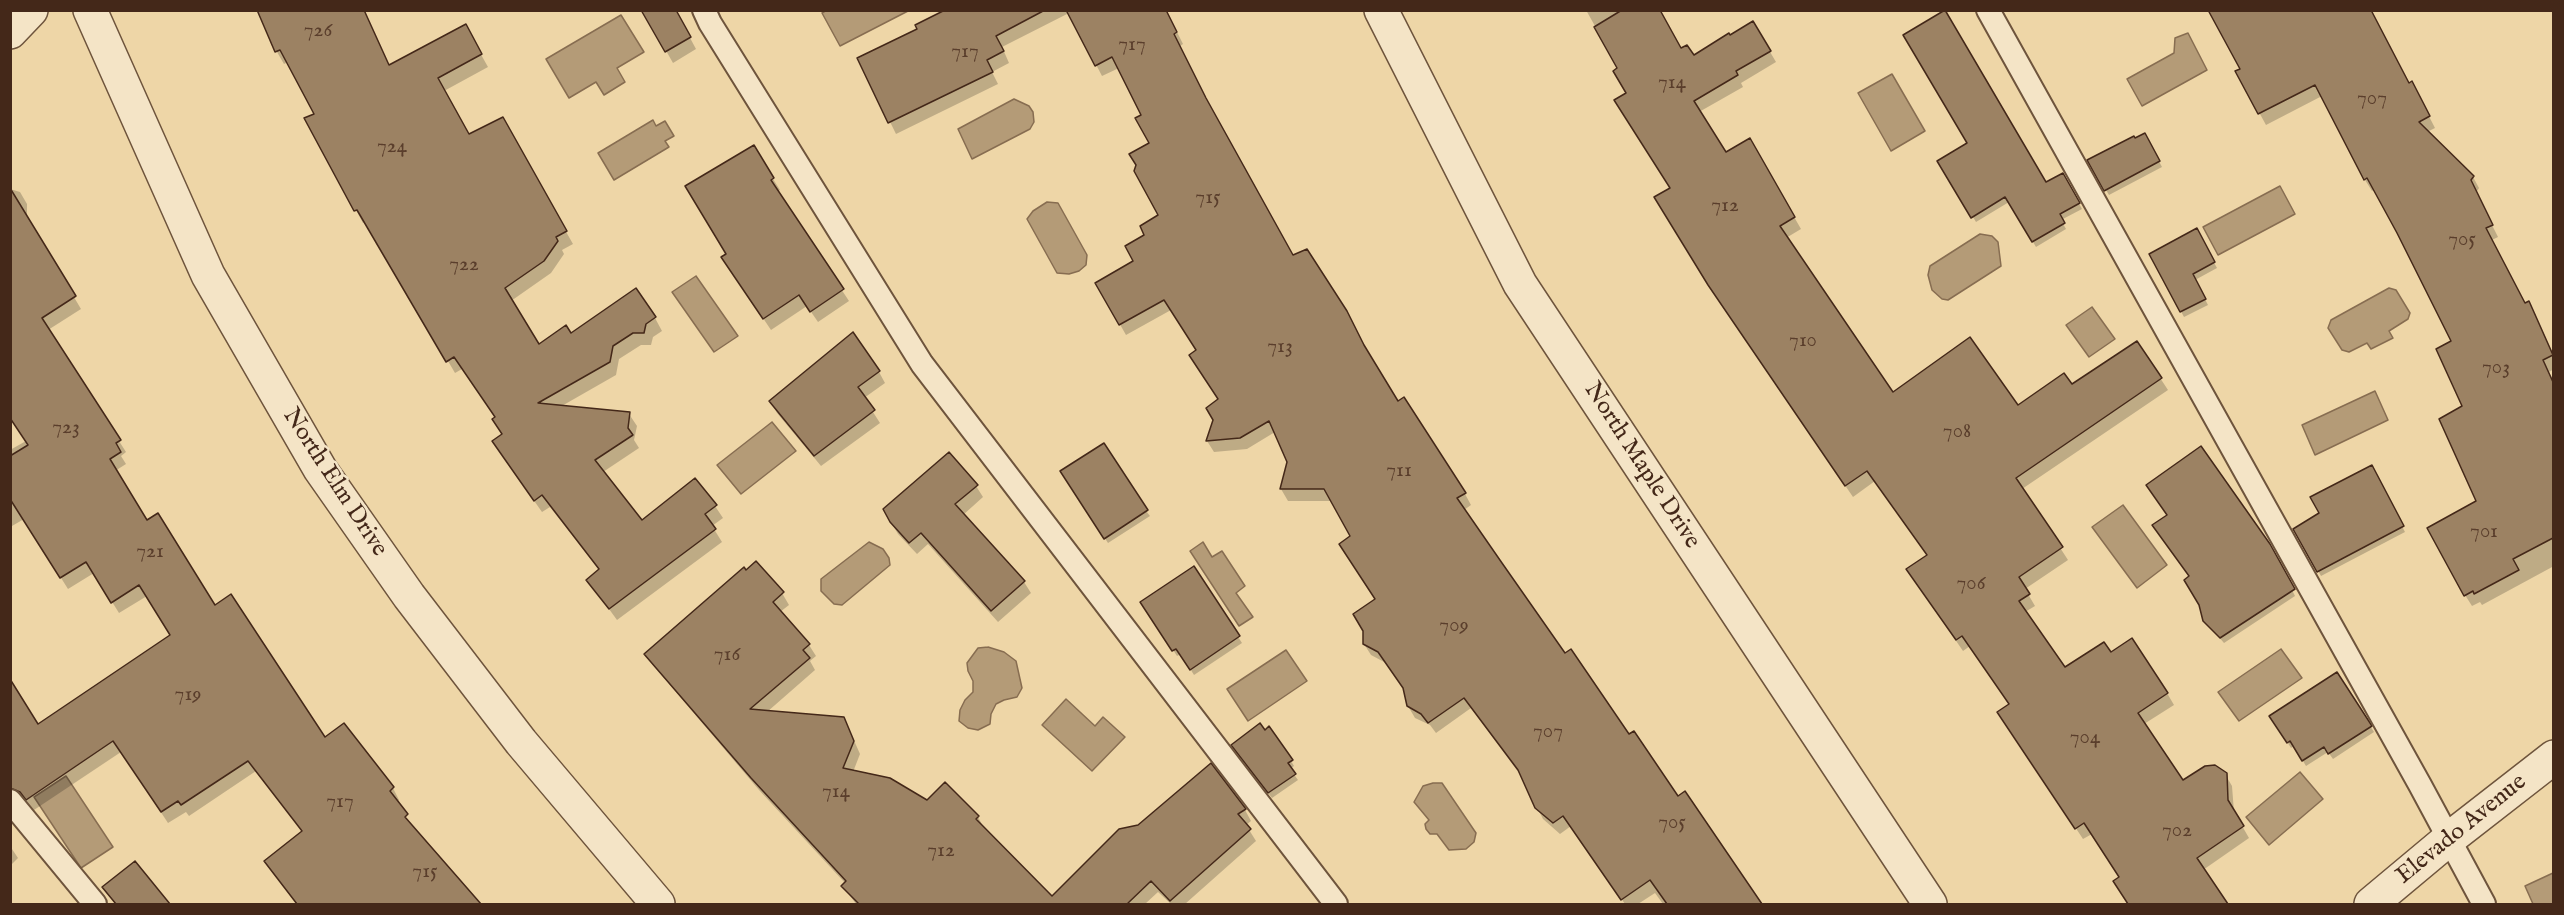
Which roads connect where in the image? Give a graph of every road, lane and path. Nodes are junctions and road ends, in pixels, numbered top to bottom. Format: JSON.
{"nodes":[{"id":1,"x":31,"y":10,"type":"edge"},
{"id":2,"x":90,"y":10,"type":"edge"},
{"id":3,"x":704,"y":10,"type":"edge"},
{"id":4,"x":1381,"y":10,"type":"edge"},
{"id":5,"x":1988,"y":10,"type":"edge"},
{"id":6,"x":10,"y":32,"type":"edge"},
{"id":7,"x":2553,"y":757,"type":"edge"},
{"id":8,"x":10,"y":801,"type":"edge"},
{"id":9,"x":2450,"y":838,"type":"junction"},
{"id":10,"x":95,"y":904,"type":"edge"},
{"id":11,"x":658,"y":904,"type":"edge"},
{"id":12,"x":1336,"y":904,"type":"edge"},
{"id":13,"x":1930,"y":904,"type":"edge"},
{"id":14,"x":2371,"y":904,"type":"edge"},
{"id":15,"x":2484,"y":904,"type":"edge"}],
"edges":[{"from":1,"to":6,"type":"street"},
{"from":2,"to":11,"type":"street","name":"North Elm Drive"},
{"from":3,"to":12,"type":"lane"},
{"from":4,"to":13,"type":"street","name":"North Maple Drive"},
{"from":5,"to":9,"type":"lane"},
{"from":7,"to":9,"type":"street","name":"Elevado Avenue"},
{"from":8,"to":10,"type":"lane"},
{"from":9,"to":14,"type":"street","name":"Elevado Avenue"},
{"from":9,"to":15,"type":"lane"}]}
